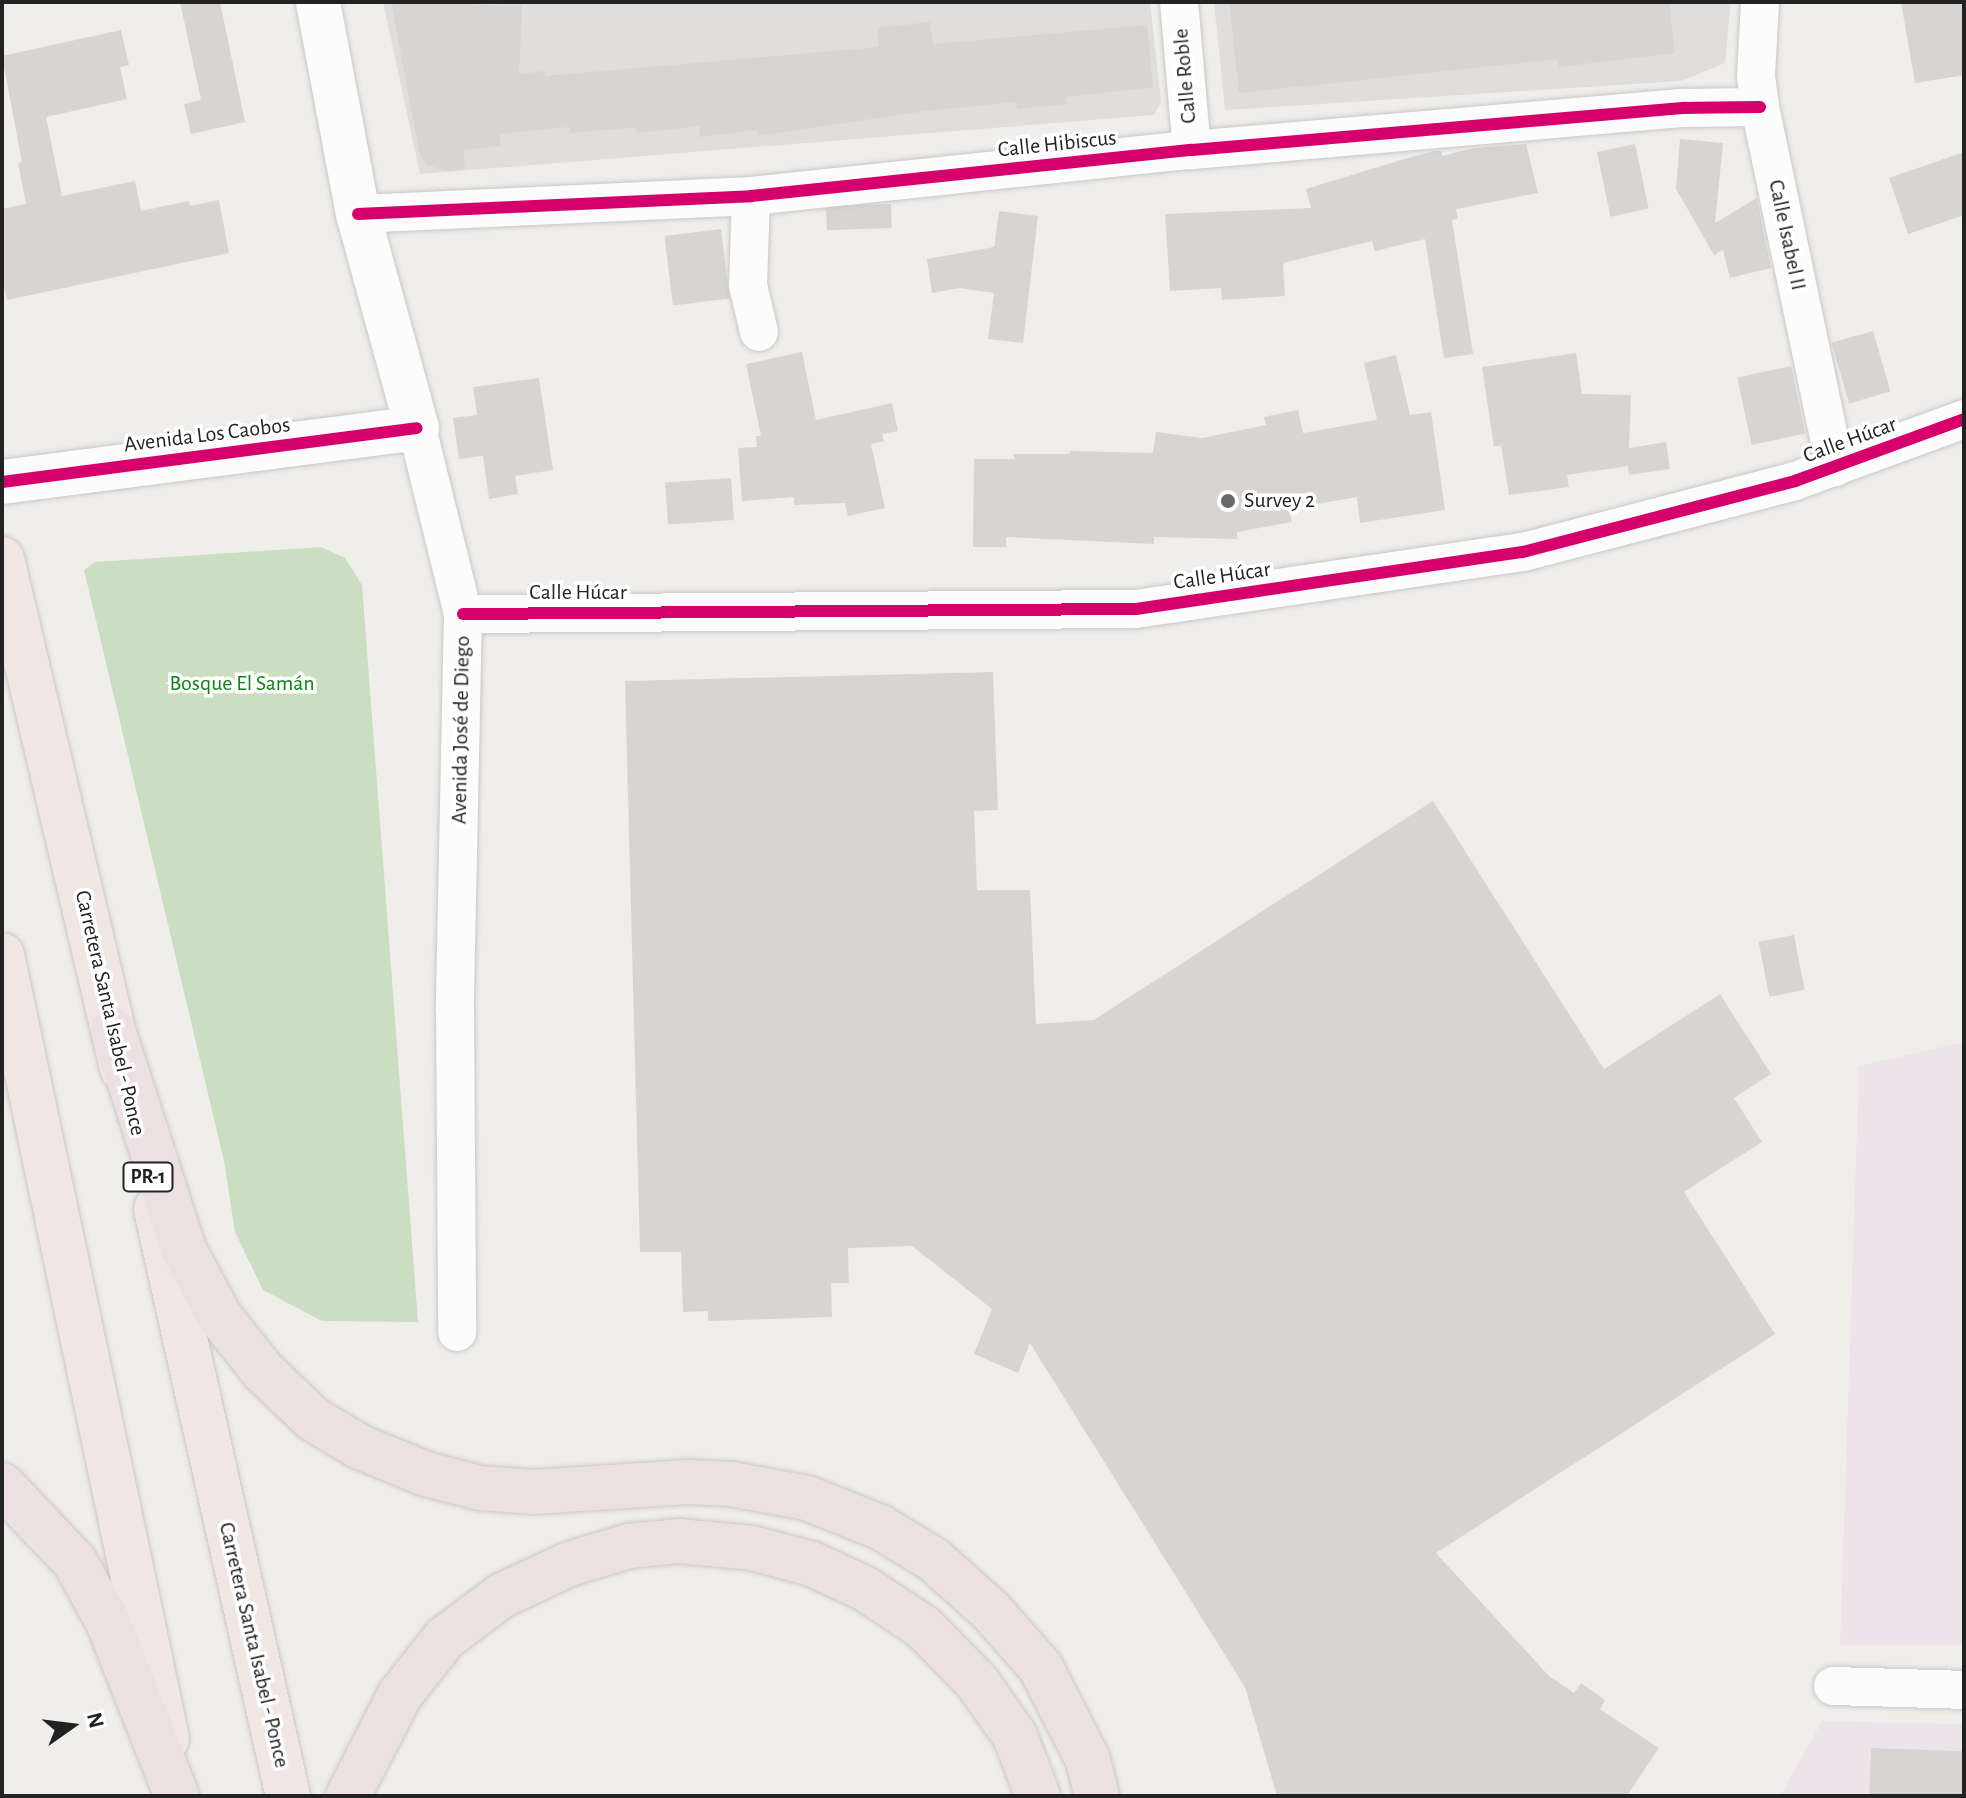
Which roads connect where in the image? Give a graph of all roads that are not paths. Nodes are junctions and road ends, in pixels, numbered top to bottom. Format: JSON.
{"nodes":[{"id":1,"x":318,"y":2,"type":"edge"},
{"id":2,"x":1179,"y":2,"type":"edge"},
{"id":3,"x":1760,"y":2,"type":"edge"},
{"id":4,"x":1760,"y":107,"type":"junction"},
{"id":5,"x":1192,"y":150,"type":"junction"},
{"id":6,"x":751,"y":196,"type":"junction"},
{"id":7,"x":358,"y":214,"type":"junction"},
{"id":8,"x":759,"y":332,"type":"dead end"},
{"id":9,"x":1964,"y":419,"type":"edge"},
{"id":10,"x":417,"y":428,"type":"junction"},
{"id":11,"x":1835,"y":467,"type":"junction"},
{"id":12,"x":2,"y":482,"type":"edge"},
{"id":13,"x":2,"y":559,"type":"edge"},
{"id":14,"x":463,"y":614,"type":"junction"},
{"id":15,"x":2,"y":955,"type":"edge"},
{"id":16,"x":113,"y":1030,"type":"junction"},
{"id":17,"x":457,"y":1332,"type":"dead end"},
{"id":18,"x":2,"y":1485,"type":"edge"},
{"id":19,"x":1833,"y":1686,"type":"dead end"},
{"id":20,"x":1964,"y":1690,"type":"edge"},
{"id":21,"x":178,"y":1796,"type":"edge"},
{"id":22,"x":288,"y":1796,"type":"edge"},
{"id":23,"x":348,"y":1796,"type":"edge"},
{"id":24,"x":1038,"y":1796,"type":"edge"},
{"id":25,"x":1097,"y":1796,"type":"edge"}],
"edges":[{"from":1,"to":7,"type":"street","name":"Avenida José de Diego"},
{"from":2,"to":5,"type":"street","name":"Calle Roble"},
{"from":3,"to":4,"type":"street","name":"Calle Isabel II"},
{"from":4,"to":5,"type":"street","name":"Calle Hibiscus"},
{"from":4,"to":11,"type":"street","name":"Calle Isabel II"},
{"from":5,"to":6,"type":"street","name":"Calle Hibiscus"},
{"from":6,"to":7,"type":"street","name":"Calle Hibiscus"},
{"from":6,"to":8,"type":"street"},
{"from":7,"to":10,"type":"street","name":"Avenida José de Diego"},
{"from":9,"to":11,"type":"street","name":"Calle Húcar"},
{"from":10,"to":12,"type":"street","name":"Avenida Los Caobos"},
{"from":10,"to":14,"type":"street","name":"Avenida José de Diego"},
{"from":11,"to":14,"type":"street","name":"Calle Húcar"},
{"from":13,"to":16,"type":"highway","name":"Carretera Santa Isabel - Ponce","number":"PR-1"},
{"from":14,"to":17,"type":"street","name":"Avenida José de Diego"},
{"from":15,"to":21,"type":"highway"},
{"from":16,"to":22,"type":"highway","name":"Carretera Santa Isabel - Ponce","number":"PR-1"},
{"from":16,"to":25,"type":"highway"},
{"from":18,"to":21,"type":"highway"},
{"from":19,"to":20,"type":"street"},
{"from":23,"to":24,"type":"highway"}]}
